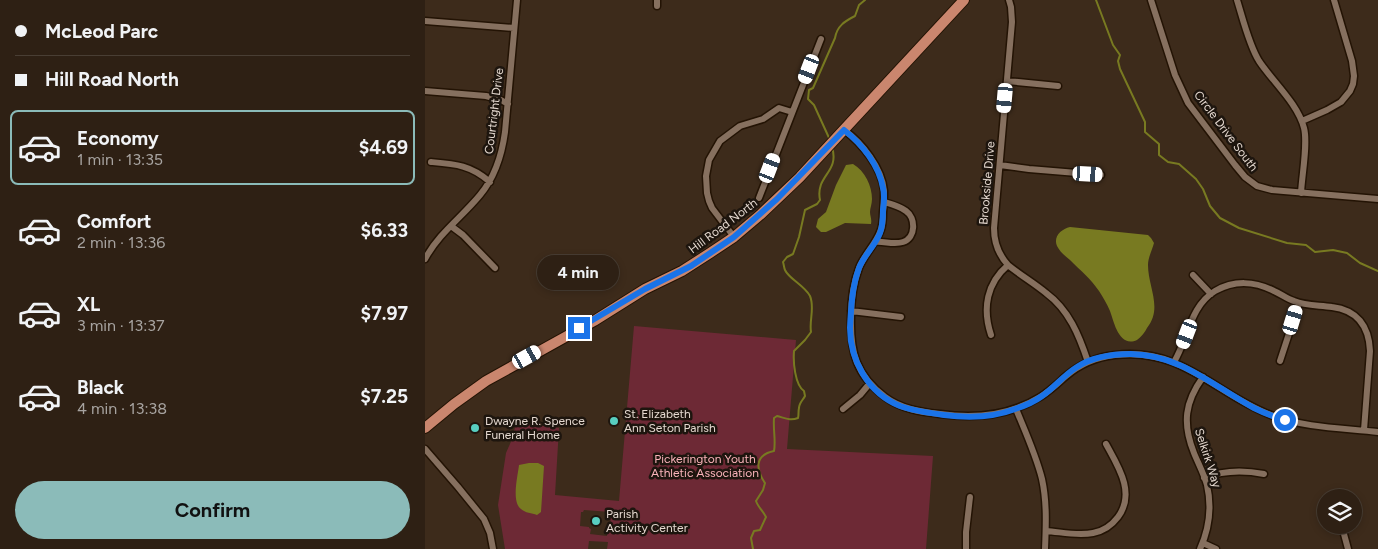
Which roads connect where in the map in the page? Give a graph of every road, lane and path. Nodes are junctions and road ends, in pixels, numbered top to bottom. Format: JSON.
{"nodes":[{"id":1,"x":517,"y":0,"type":"edge"},
{"id":2,"x":964,"y":0,"type":"edge"},
{"id":3,"x":1009,"y":0,"type":"edge"},
{"id":4,"x":1151,"y":0,"type":"edge"},
{"id":5,"x":1237,"y":0,"type":"edge"},
{"id":6,"x":1334,"y":0,"type":"edge"},
{"id":7,"x":425,"y":22,"type":"edge"},
{"id":8,"x":515,"y":28,"type":"junction"},
{"id":9,"x":821,"y":39,"type":"dead end"},
{"id":10,"x":1007,"y":81,"type":"junction"},
{"id":11,"x":1059,"y":86,"type":"dead end"},
{"id":12,"x":425,"y":91,"type":"edge"},
{"id":13,"x":508,"y":104,"type":"junction"},
{"id":14,"x":792,"y":112,"type":"junction"},
{"id":15,"x":1302,"y":121,"type":"junction"},
{"id":16,"x":844,"y":130,"type":"junction"},
{"id":17,"x":431,"y":162,"type":"dead end"},
{"id":18,"x":1000,"y":165,"type":"junction"},
{"id":19,"x":1101,"y":175,"type":"dead end"},
{"id":20,"x":490,"y":182,"type":"junction"},
{"id":21,"x":1301,"y":193,"type":"junction"},
{"id":22,"x":759,"y":198,"type":"dead end"},
{"id":23,"x":1378,"y":199,"type":"edge"},
{"id":24,"x":884,"y":202,"type":"junction"},
{"id":25,"x":451,"y":226,"type":"junction"},
{"id":26,"x":734,"y":237,"type":"junction"},
{"id":27,"x":875,"y":242,"type":"junction"},
{"id":28,"x":425,"y":243,"type":"edge"},
{"id":29,"x":432,"y":247,"type":"junction"},
{"id":30,"x":425,"y":259,"type":"edge"},
{"id":31,"x":1008,"y":265,"type":"junction"},
{"id":32,"x":495,"y":268,"type":"dead end"},
{"id":33,"x":1193,"y":275,"type":"dead end"},
{"id":34,"x":1211,"y":294,"type":"junction"},
{"id":35,"x":1299,"y":303,"type":"junction"},
{"id":36,"x":851,"y":310,"type":"junction"},
{"id":37,"x":901,"y":318,"type":"dead end"},
{"id":38,"x":991,"y":334,"type":"dead end"},
{"id":39,"x":1370,"y":350,"type":"junction"},
{"id":40,"x":1378,"y":351,"type":"edge"},
{"id":41,"x":1280,"y":361,"type":"dead end"},
{"id":42,"x":1088,"y":362,"type":"junction"},
{"id":43,"x":1174,"y":362,"type":"junction"},
{"id":44,"x":1203,"y":377,"type":"junction"},
{"id":45,"x":870,"y":383,"type":"junction"},
{"id":46,"x":843,"y":409,"type":"dead end"},
{"id":47,"x":1016,"y":409,"type":"junction"},
{"id":48,"x":425,"y":428,"type":"edge"},
{"id":49,"x":1364,"y":430,"type":"junction"},
{"id":50,"x":1378,"y":432,"type":"edge"},
{"id":51,"x":1106,"y":444,"type":"dead end"},
{"id":52,"x":425,"y":450,"type":"edge"},
{"id":53,"x":1265,"y":474,"type":"dead end"},
{"id":54,"x":1204,"y":478,"type":"junction"},
{"id":55,"x":971,"y":497,"type":"dead end"},
{"id":56,"x":1046,"y":531,"type":"junction"},
{"id":57,"x":1344,"y":534,"type":"edge"},
{"id":58,"x":1201,"y":546,"type":"edge"},
{"id":59,"x":493,"y":549,"type":"edge"},
{"id":60,"x":966,"y":549,"type":"edge"},
{"id":61,"x":1045,"y":549,"type":"edge"},
{"id":62,"x":1216,"y":549,"type":"edge"},
{"id":63,"x":1348,"y":549,"type":"edge"}],
"edges":[{"from":1,"to":8,"type":"street","name":"Courtright Drive"},
{"from":2,"to":16,"type":"main road","name":"Hill Road North"},
{"from":3,"to":10,"type":"street","name":"Brookside Drive"},
{"from":4,"to":21,"type":"street","name":"Circle Drive South"},
{"from":5,"to":15,"type":"street"},
{"from":6,"to":15,"type":"street"},
{"from":7,"to":8,"type":"street"},
{"from":8,"to":13,"type":"street","name":"Courtright Drive"},
{"from":9,"to":14,"type":"street"},
{"from":10,"to":11,"type":"street"},
{"from":10,"to":18,"type":"street","name":"Brookside Drive"},
{"from":12,"to":13,"type":"street"},
{"from":13,"to":20,"type":"street","name":"Courtright Drive"},
{"from":14,"to":22,"type":"street"},
{"from":14,"to":26,"type":"street"},
{"from":15,"to":21,"type":"street"},
{"from":16,"to":24,"type":"street"},
{"from":16,"to":26,"type":"main road","name":"Hill Road North"},
{"from":17,"to":20,"type":"street"},
{"from":18,"to":19,"type":"street"},
{"from":18,"to":31,"type":"street","name":"Brookside Drive"},
{"from":20,"to":25,"type":"street","name":"Courtright Drive"},
{"from":21,"to":23,"type":"street","name":"Circle Drive South"},
{"from":24,"to":27,"type":"street"},
{"from":24,"to":27,"type":"street"},
{"from":25,"to":29,"type":"street","name":"Courtright Drive"},
{"from":25,"to":32,"type":"street"},
{"from":26,"to":48,"type":"main road","name":"Hill Road North"},
{"from":27,"to":36,"type":"street"},
{"from":28,"to":29,"type":"street"},
{"from":29,"to":30,"type":"street","name":"Courtright Drive"},
{"from":31,"to":38,"type":"street"},
{"from":31,"to":42,"type":"street","name":"Brookside Drive"},
{"from":33,"to":34,"type":"street"},
{"from":34,"to":35,"type":"street"},
{"from":34,"to":43,"type":"street"},
{"from":35,"to":39,"type":"street"},
{"from":35,"to":41,"type":"street"},
{"from":36,"to":37,"type":"street"},
{"from":36,"to":45,"type":"street"},
{"from":39,"to":40,"type":"street"},
{"from":39,"to":49,"type":"street"},
{"from":42,"to":43,"type":"street"},
{"from":42,"to":47,"type":"street"},
{"from":43,"to":44,"type":"street"},
{"from":44,"to":49,"type":"street"},
{"from":44,"to":54,"type":"street","name":"Selkirk Way"},
{"from":45,"to":46,"type":"street"},
{"from":45,"to":47,"type":"street"},
{"from":47,"to":56,"type":"street"},
{"from":49,"to":50,"type":"street"},
{"from":51,"to":56,"type":"street"},
{"from":52,"to":59,"type":"street"},
{"from":53,"to":54,"type":"street"},
{"from":54,"to":58,"type":"street","name":"Selkirk Way"},
{"from":55,"to":60,"type":"street"},
{"from":56,"to":61,"type":"street"},
{"from":57,"to":63,"type":"street"},
{"from":58,"to":62,"type":"street"}]}
